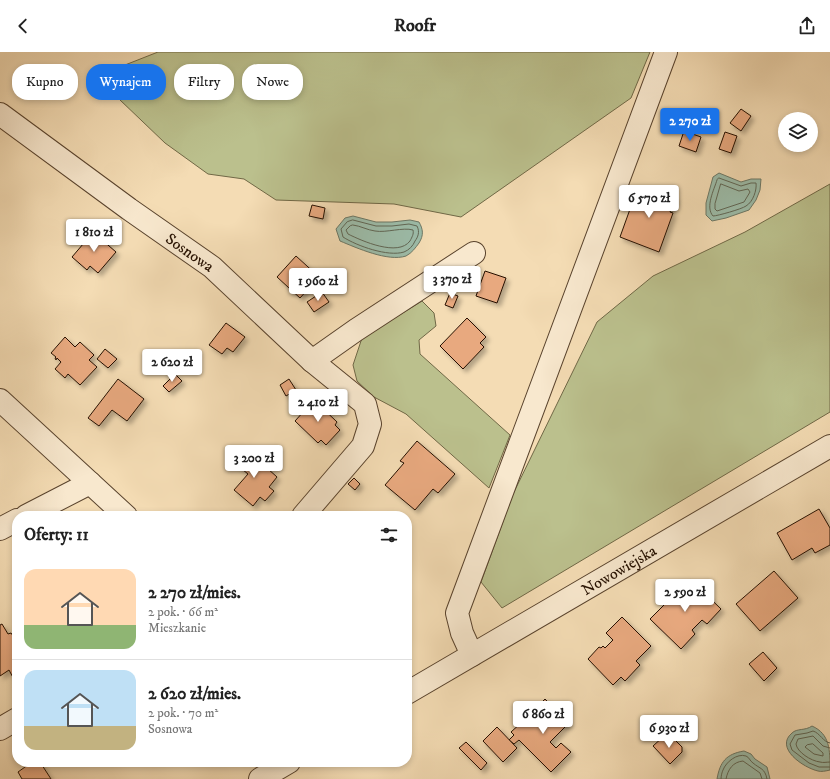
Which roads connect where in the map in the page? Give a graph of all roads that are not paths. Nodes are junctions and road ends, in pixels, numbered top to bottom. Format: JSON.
{"nodes":[{"id":1,"x":666,"y":52,"type":"edge"},
{"id":2,"x":0,"y":114,"type":"edge"},
{"id":3,"x":474,"y":253,"type":"dead end"},
{"id":4,"x":312,"y":361,"type":"junction"},
{"id":5,"x":0,"y":400,"type":"edge"},
{"id":6,"x":830,"y":446,"type":"edge"},
{"id":7,"x":90,"y":483,"type":"junction"},
{"id":8,"x":36,"y":511,"type":"edge"},
{"id":9,"x":121,"y":511,"type":"edge"},
{"id":10,"x":307,"y":511,"type":"edge"},
{"id":11,"x":12,"y":523,"type":"edge"},
{"id":12,"x":0,"y":529,"type":"edge"},
{"id":13,"x":472,"y":655,"type":"junction"},
{"id":14,"x":412,"y":690,"type":"edge"},
{"id":15,"x":12,"y":722,"type":"edge"},
{"id":16,"x":0,"y":729,"type":"edge"},
{"id":17,"x":280,"y":767,"type":"edge"},
{"id":18,"x":260,"y":779,"type":"edge"}],
"edges":[{"from":1,"to":13,"type":"street"},
{"from":2,"to":4,"type":"street","name":"Sosnowa"},
{"from":3,"to":4,"type":"street"},
{"from":4,"to":10,"type":"street","name":"Sosnowa"},
{"from":5,"to":7,"type":"street"},
{"from":6,"to":13,"type":"street","name":"Nowowiejska"},
{"from":7,"to":8,"type":"street"},
{"from":7,"to":9,"type":"street"},
{"from":11,"to":12,"type":"street"},
{"from":13,"to":14,"type":"street","name":"Nowowiejska"},
{"from":15,"to":16,"type":"street"},
{"from":17,"to":18,"type":"street"}]}
